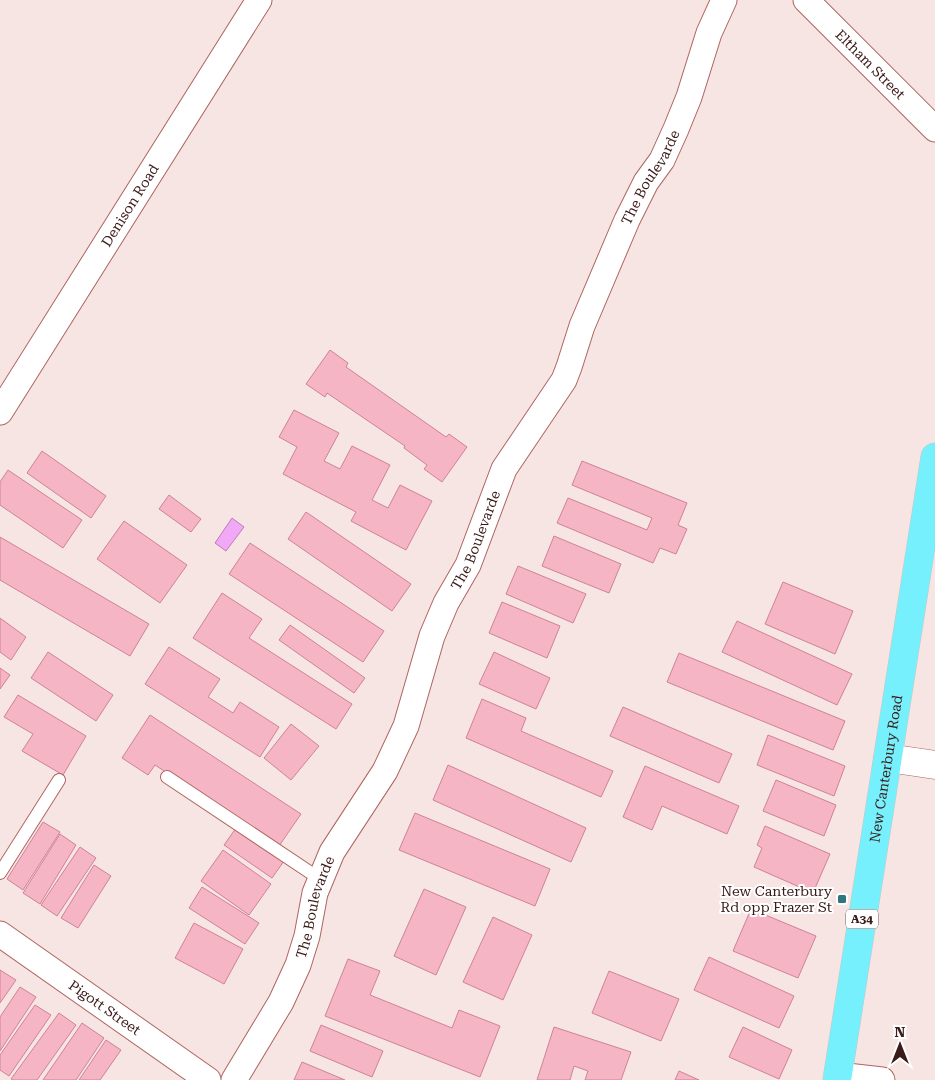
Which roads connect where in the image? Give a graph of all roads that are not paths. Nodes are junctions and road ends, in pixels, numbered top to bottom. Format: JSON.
{"nodes":[{"id":1,"x":259,"y":0,"type":"edge"},
{"id":2,"x":724,"y":0,"type":"edge"},
{"id":3,"x":806,"y":0,"type":"edge"},
{"id":4,"x":935,"y":129,"type":"edge"},
{"id":5,"x":0,"y":412,"type":"edge"},
{"id":6,"x":935,"y":458,"type":"edge"},
{"id":7,"x":888,"y":758,"type":"junction"},
{"id":8,"x":935,"y":765,"type":"edge"},
{"id":9,"x":167,"y":777,"type":"dead end"},
{"id":10,"x":59,"y":780,"type":"dead end"},
{"id":11,"x":0,"y":872,"type":"edge"},
{"id":12,"x":320,"y":879,"type":"junction"},
{"id":13,"x":0,"y":934,"type":"edge"},
{"id":14,"x":838,"y":1078,"type":"edge"},
{"id":15,"x":208,"y":1080,"type":"edge"},
{"id":16,"x":234,"y":1080,"type":"edge"},
{"id":17,"x":882,"y":1080,"type":"edge"}],
"edges":[{"from":1,"to":5,"type":"street","name":"Denison Road"},
{"from":2,"to":12,"type":"street","name":"The Boulevarde"},
{"from":3,"to":4,"type":"street","name":"Eltham Street"},
{"from":6,"to":7,"type":"highway","name":"New Canterbury Road","number":"A34"},
{"from":7,"to":8,"type":"main road"},
{"from":7,"to":14,"type":"highway","name":"New Canterbury Road","number":"A34"},
{"from":9,"to":12,"type":"lane"},
{"from":10,"to":11,"type":"lane"},
{"from":12,"to":16,"type":"street","name":"The Boulevarde"},
{"from":13,"to":15,"type":"street","name":"Pigott Street"},
{"from":14,"to":17,"type":"street"}]}
